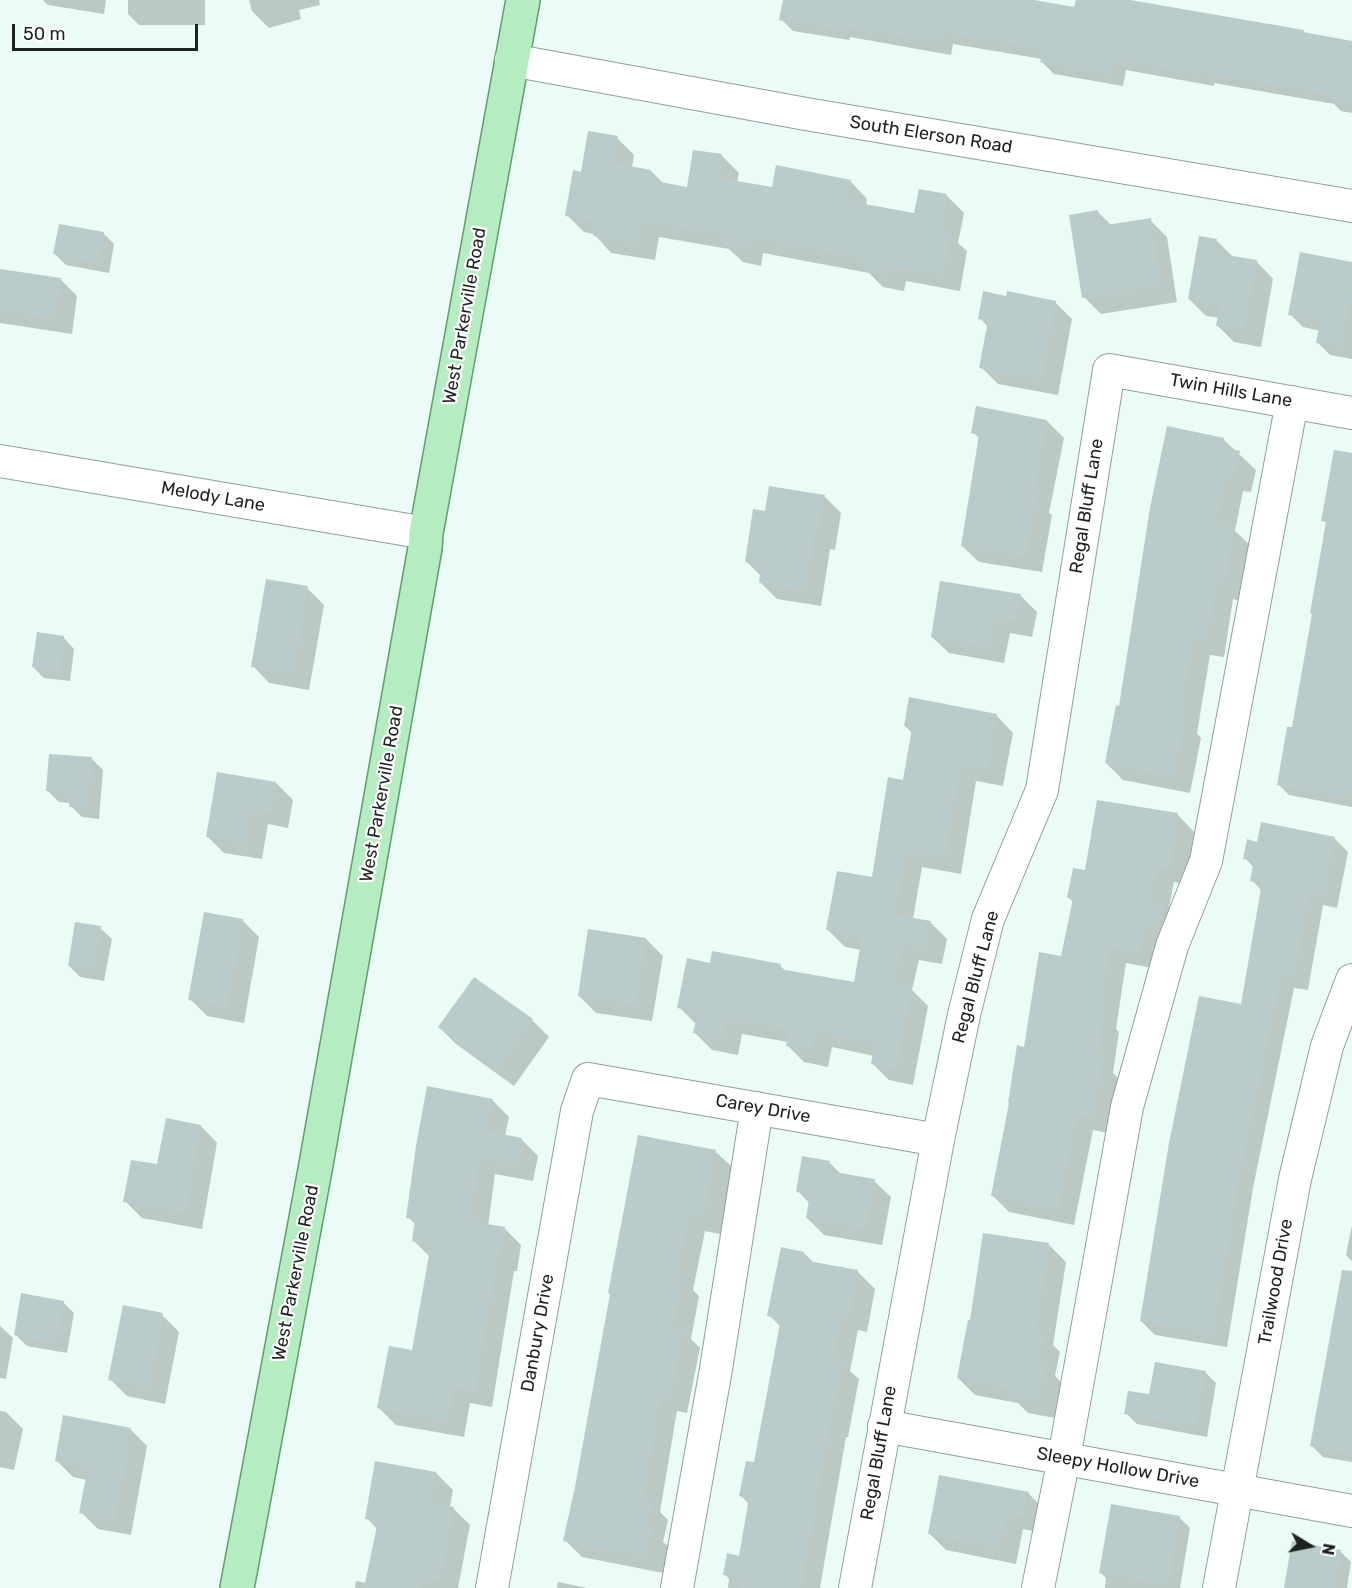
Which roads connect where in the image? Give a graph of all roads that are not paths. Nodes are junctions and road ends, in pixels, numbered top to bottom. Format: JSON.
{"nodes":[{"id":1,"x":523,"y":0,"type":"edge"},
{"id":2,"x":511,"y":60,"type":"junction"},
{"id":3,"x":1352,"y":206,"type":"edge"},
{"id":4,"x":1109,"y":370,"type":"joint"},
{"id":5,"x":1292,"y":402,"type":"junction"},
{"id":6,"x":1352,"y":413,"type":"edge"},
{"id":7,"x":0,"y":461,"type":"edge"},
{"id":8,"x":426,"y":533,"type":"junction"},
{"id":9,"x":1352,"y":980,"type":"edge"},
{"id":10,"x":588,"y":1078,"type":"joint"},
{"id":11,"x":757,"y":1108,"type":"junction"},
{"id":12,"x":938,"y":1140,"type":"junction"},
{"id":13,"x":884,"y":1426,"type":"junction"},
{"id":14,"x":1064,"y":1458,"type":"junction"},
{"id":15,"x":1237,"y":1490,"type":"junction"},
{"id":16,"x":1352,"y":1511,"type":"edge"},
{"id":17,"x":237,"y":1588,"type":"edge"},
{"id":18,"x":492,"y":1588,"type":"edge"},
{"id":19,"x":677,"y":1588,"type":"edge"},
{"id":20,"x":855,"y":1588,"type":"edge"},
{"id":21,"x":1038,"y":1588,"type":"edge"},
{"id":22,"x":1219,"y":1588,"type":"edge"}],
"edges":[{"from":1,"to":2,"type":"main road","name":"West Parkerville Road"},
{"from":2,"to":3,"type":"street","name":"South Elerson Road"},
{"from":2,"to":8,"type":"main road","name":"West Parkerville Road"},
{"from":4,"to":5,"type":"street","name":"Twin Hills Lane"},
{"from":4,"to":12,"type":"street","name":"Regal Bluff Lane"},
{"from":5,"to":6,"type":"street","name":"Twin Hills Lane"},
{"from":5,"to":14,"type":"street"},
{"from":7,"to":8,"type":"street","name":"Melody Lane"},
{"from":8,"to":17,"type":"main road","name":"West Parkerville Road"},
{"from":9,"to":15,"type":"street","name":"Trailwood Drive"},
{"from":10,"to":11,"type":"street","name":"Carey Drive"},
{"from":10,"to":18,"type":"street","name":"Danbury Drive"},
{"from":11,"to":12,"type":"street","name":"Carey Drive"},
{"from":11,"to":19,"type":"street"},
{"from":12,"to":13,"type":"street","name":"Regal Bluff Lane"},
{"from":13,"to":14,"type":"street","name":"Sleepy Hollow Drive"},
{"from":13,"to":20,"type":"street","name":"Regal Bluff Lane"},
{"from":14,"to":15,"type":"street","name":"Sleepy Hollow Drive"},
{"from":14,"to":21,"type":"street"},
{"from":15,"to":16,"type":"street","name":"Sleepy Hollow Drive"},
{"from":15,"to":22,"type":"street","name":"Trailwood Drive"}]}
